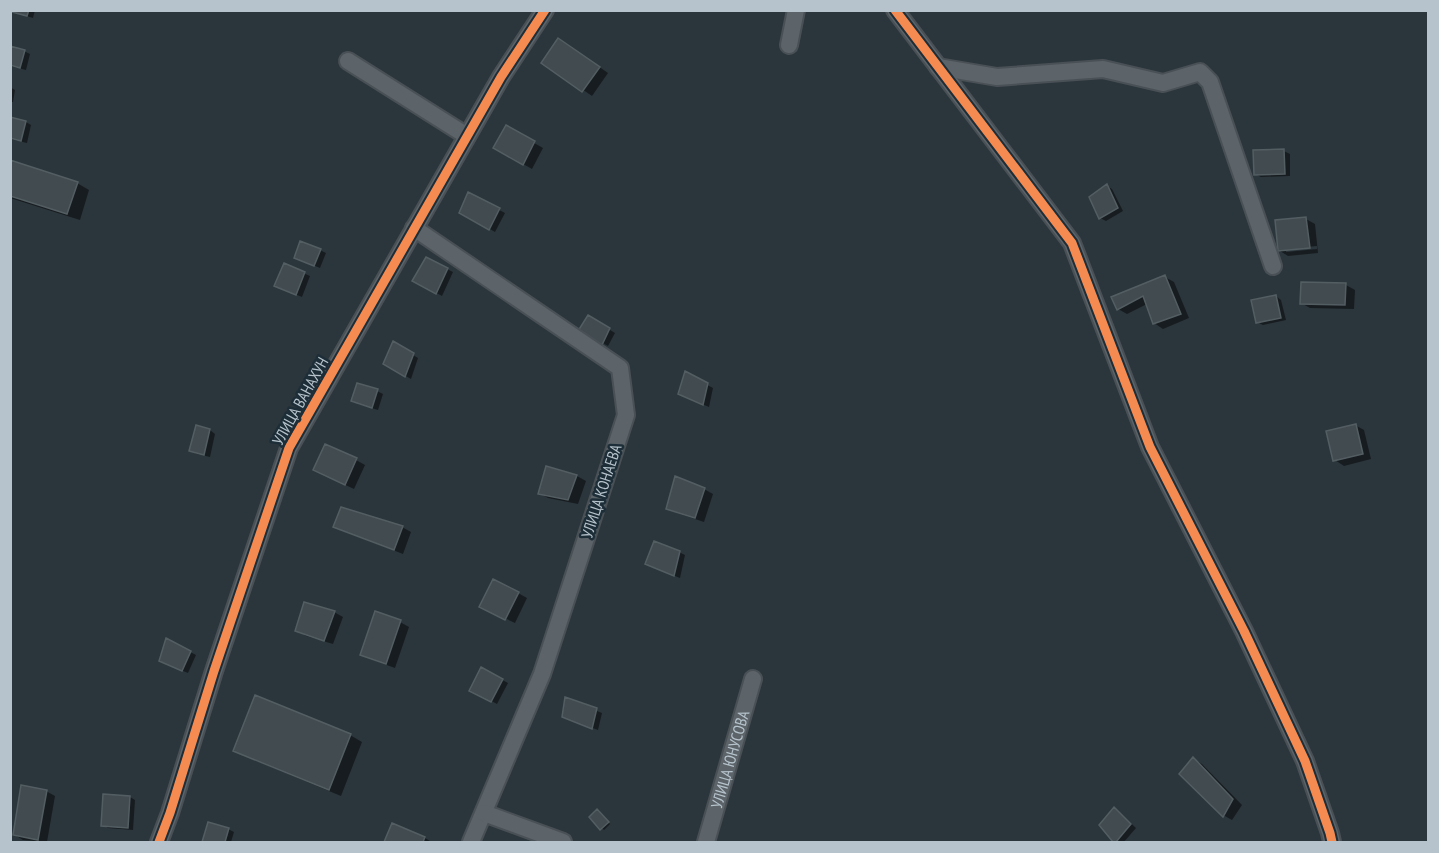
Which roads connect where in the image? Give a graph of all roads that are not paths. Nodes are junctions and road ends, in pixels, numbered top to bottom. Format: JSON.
{"nodes":[{"id":1,"x":546,"y":10,"type":"edge"},
{"id":2,"x":796,"y":10,"type":"edge"},
{"id":3,"x":895,"y":10,"type":"edge"},
{"id":4,"x":789,"y":45,"type":"dead end"},
{"id":5,"x":348,"y":61,"type":"dead end"},
{"id":6,"x":938,"y":67,"type":"junction"},
{"id":7,"x":467,"y":136,"type":"junction"},
{"id":8,"x":414,"y":228,"type":"junction"},
{"id":9,"x":1273,"y":266,"type":"dead end"},
{"id":10,"x":753,"y":679,"type":"dead end"},
{"id":11,"x":484,"y":813,"type":"junction"},
{"id":12,"x":159,"y":843,"type":"edge"},
{"id":13,"x":471,"y":843,"type":"edge"},
{"id":14,"x":563,"y":843,"type":"edge"},
{"id":15,"x":706,"y":843,"type":"edge"},
{"id":16,"x":1332,"y":843,"type":"edge"}],
"edges":[{"from":1,"to":7,"type":"street","name":"УЛИЦА ВАНАХУН"},
{"from":2,"to":4,"type":"street"},
{"from":3,"to":6,"type":"street"},
{"from":5,"to":7,"type":"street"},
{"from":6,"to":9,"type":"street"},
{"from":6,"to":16,"type":"street"},
{"from":7,"to":8,"type":"street","name":"УЛИЦА ВАНАХУН"},
{"from":8,"to":11,"type":"street","name":"УЛИЦА КОНАЕВА"},
{"from":8,"to":12,"type":"street","name":"УЛИЦА ВАНАХУН"},
{"from":10,"to":15,"type":"street","name":"УЛИЦА ЮНУСОВА"},
{"from":11,"to":13,"type":"street","name":"УЛИЦА КОНАЕВА"},
{"from":11,"to":14,"type":"street"}]}
